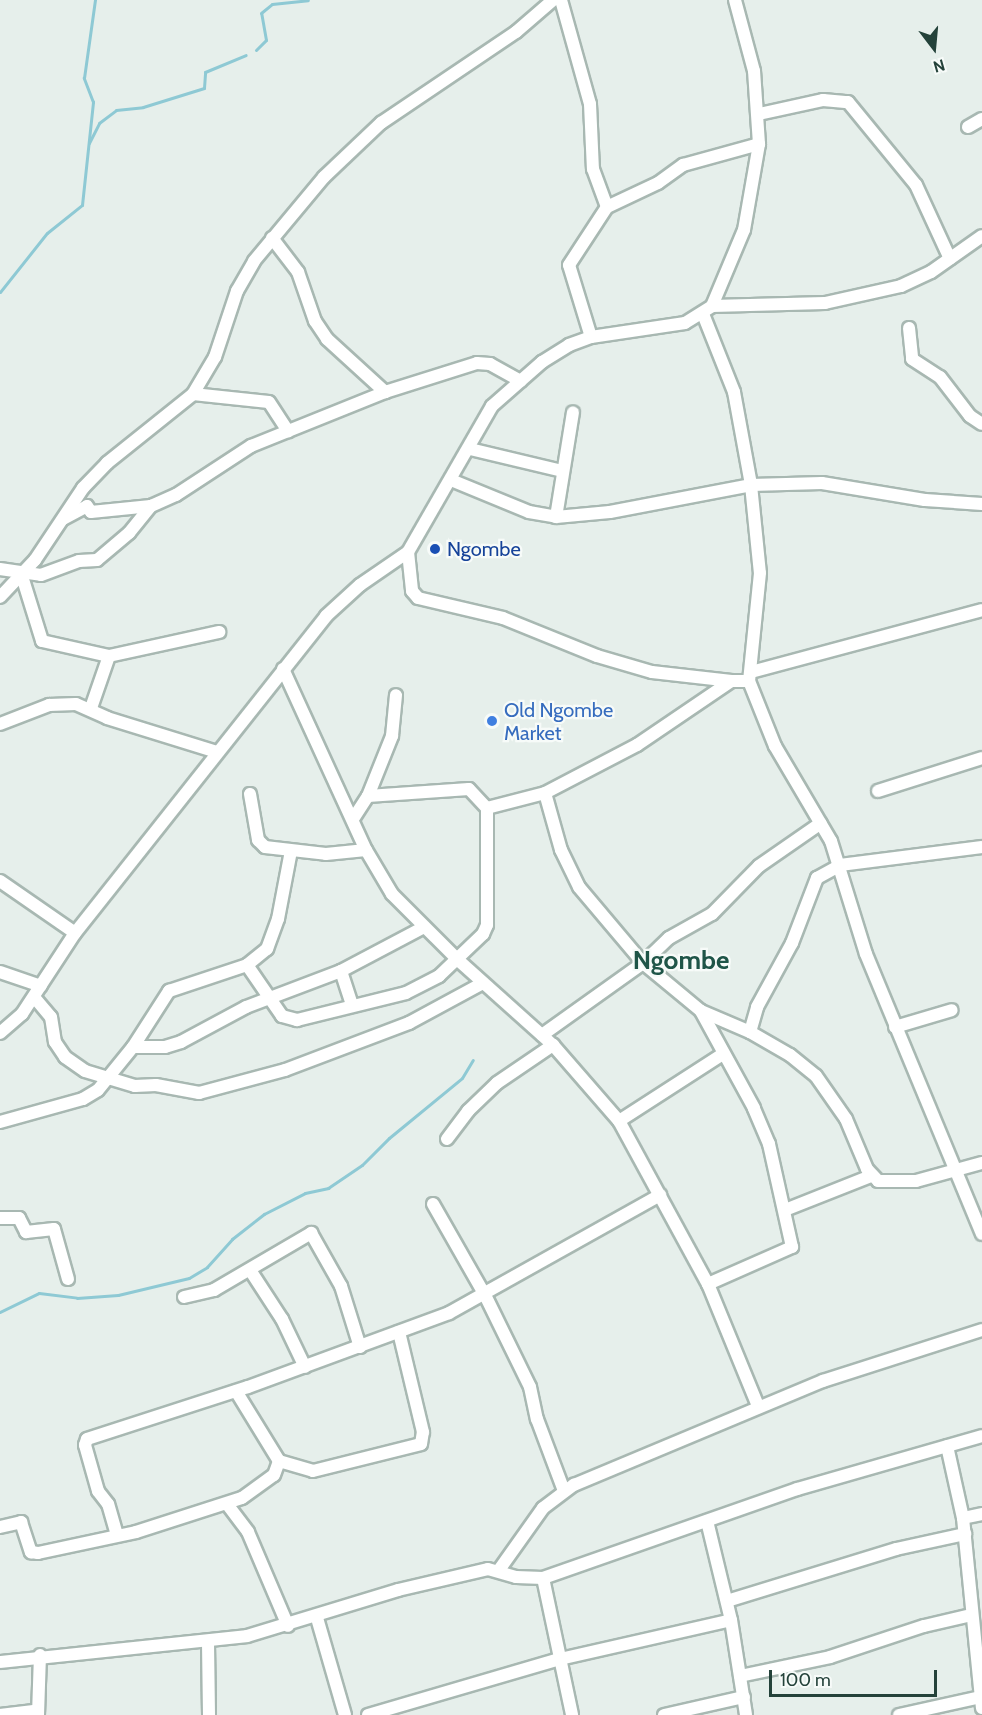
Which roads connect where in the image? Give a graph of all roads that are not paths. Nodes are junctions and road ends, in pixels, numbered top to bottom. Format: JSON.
{"nodes":[{"id":1,"x":553,"y":0,"type":"edge"},
{"id":2,"x":561,"y":0,"type":"edge"},
{"id":3,"x":735,"y":0,"type":"edge"},
{"id":4,"x":759,"y":114,"type":"junction"},
{"id":5,"x":982,"y":119,"type":"edge"},
{"id":6,"x":968,"y":127,"type":"dead end"},
{"id":7,"x":759,"y":144,"type":"junction"},
{"id":8,"x":607,"y":207,"type":"junction"},
{"id":9,"x":982,"y":236,"type":"edge"},
{"id":10,"x":272,"y":238,"type":"junction"},
{"id":11,"x":950,"y":258,"type":"junction"},
{"id":12,"x":707,"y":310,"type":"junction"},
{"id":13,"x":909,"y":328,"type":"dead end"},
{"id":14,"x":591,"y":337,"type":"junction"},
{"id":15,"x":521,"y":381,"type":"junction"},
{"id":16,"x":385,"y":392,"type":"junction"},
{"id":17,"x":193,"y":394,"type":"junction"},
{"id":18,"x":573,"y":412,"type":"dead end"},
{"id":19,"x":982,"y":424,"type":"edge"},
{"id":20,"x":288,"y":431,"type":"junction"},
{"id":21,"x":470,"y":449,"type":"junction"},
{"id":22,"x":562,"y":471,"type":"junction"},
{"id":23,"x":451,"y":480,"type":"junction"},
{"id":24,"x":751,"y":485,"type":"junction"},
{"id":25,"x":982,"y":504,"type":"edge"},
{"id":26,"x":151,"y":506,"type":"junction"},
{"id":27,"x":556,"y":517,"type":"junction"},
{"id":28,"x":59,"y":521,"type":"junction"},
{"id":29,"x":408,"y":552,"type":"junction"},
{"id":30,"x":0,"y":569,"type":"edge"},
{"id":31,"x":21,"y":573,"type":"junction"},
{"id":32,"x":0,"y":597,"type":"edge"},
{"id":33,"x":982,"y":610,"type":"edge"},
{"id":34,"x":219,"y":632,"type":"dead end"},
{"id":35,"x":109,"y":656,"type":"junction"},
{"id":36,"x":284,"y":669,"type":"junction"},
{"id":37,"x":750,"y":676,"type":"junction"},
{"id":38,"x":731,"y":681,"type":"junction"},
{"id":39,"x":396,"y":695,"type":"dead end"},
{"id":40,"x":91,"y":708,"type":"junction"},
{"id":41,"x":0,"y":724,"type":"edge"},
{"id":42,"x":217,"y":752,"type":"junction"},
{"id":43,"x":982,"y":758,"type":"edge"},
{"id":44,"x":878,"y":791,"type":"dead end"},
{"id":45,"x":545,"y":793,"type":"junction"},
{"id":46,"x":250,"y":794,"type":"dead end"},
{"id":47,"x":368,"y":796,"type":"junction"},
{"id":48,"x":487,"y":807,"type":"junction"},
{"id":49,"x":353,"y":819,"type":"junction"},
{"id":50,"x":821,"y":823,"type":"junction"},
{"id":51,"x":982,"y":847,"type":"edge"},
{"id":52,"x":366,"y":850,"type":"junction"},
{"id":53,"x":291,"y":851,"type":"junction"},
{"id":54,"x":840,"y":865,"type":"junction"},
{"id":55,"x":0,"y":881,"type":"edge"},
{"id":56,"x":424,"y":927,"type":"junction"},
{"id":57,"x":75,"y":933,"type":"junction"},
{"id":58,"x":457,"y":959,"type":"junction"},
{"id":59,"x":643,"y":963,"type":"junction"},
{"id":60,"x":246,"y":965,"type":"junction"},
{"id":61,"x":341,"y":971,"type":"junction"},
{"id":62,"x":0,"y":972,"type":"edge"},
{"id":63,"x":483,"y":982,"type":"junction"},
{"id":64,"x":41,"y":986,"type":"junction"},
{"id":65,"x":34,"y":997,"type":"junction"},
{"id":66,"x":272,"y":998,"type":"junction"},
{"id":67,"x":352,"y":1005,"type":"junction"},
{"id":68,"x":952,"y":1010,"type":"dead end"},
{"id":69,"x":701,"y":1011,"type":"junction"},
{"id":70,"x":895,"y":1027,"type":"junction"},
{"id":71,"x":750,"y":1032,"type":"junction"},
{"id":72,"x":0,"y":1033,"type":"edge"},
{"id":73,"x":542,"y":1035,"type":"junction"},
{"id":74,"x":553,"y":1045,"type":"junction"},
{"id":75,"x":133,"y":1047,"type":"junction"},
{"id":76,"x":723,"y":1053,"type":"junction"},
{"id":77,"x":105,"y":1080,"type":"junction"},
{"id":78,"x":0,"y":1122,"type":"edge"},
{"id":79,"x":619,"y":1122,"type":"junction"},
{"id":80,"x":447,"y":1139,"type":"dead end"},
{"id":81,"x":982,"y":1163,"type":"edge"},
{"id":82,"x":955,"y":1171,"type":"junction"},
{"id":83,"x":871,"y":1176,"type":"junction"},
{"id":84,"x":660,"y":1195,"type":"junction"},
{"id":85,"x":433,"y":1204,"type":"dead end"},
{"id":86,"x":786,"y":1210,"type":"junction"},
{"id":87,"x":0,"y":1218,"type":"edge"},
{"id":88,"x":982,"y":1234,"type":"edge"},
{"id":89,"x":250,"y":1270,"type":"junction"},
{"id":90,"x":68,"y":1279,"type":"dead end"},
{"id":91,"x":708,"y":1284,"type":"junction"},
{"id":92,"x":485,"y":1295,"type":"junction"},
{"id":93,"x":183,"y":1297,"type":"dead end"},
{"id":94,"x":982,"y":1330,"type":"edge"},
{"id":95,"x":399,"y":1332,"type":"junction"},
{"id":96,"x":360,"y":1347,"type":"junction"},
{"id":97,"x":305,"y":1366,"type":"junction"},
{"id":98,"x":236,"y":1391,"type":"junction"},
{"id":99,"x":758,"y":1406,"type":"junction"},
{"id":100,"x":982,"y":1436,"type":"edge"},
{"id":101,"x":947,"y":1446,"type":"junction"},
{"id":102,"x":279,"y":1461,"type":"junction"},
{"id":103,"x":564,"y":1491,"type":"junction"},
{"id":104,"x":227,"y":1504,"type":"junction"},
{"id":105,"x":982,"y":1514,"type":"edge"},
{"id":106,"x":963,"y":1518,"type":"junction"},
{"id":107,"x":707,"y":1521,"type":"junction"},
{"id":108,"x":0,"y":1527,"type":"edge"},
{"id":109,"x":965,"y":1534,"type":"junction"},
{"id":110,"x":117,"y":1535,"type":"junction"},
{"id":111,"x":499,"y":1570,"type":"junction"},
{"id":112,"x":543,"y":1578,"type":"junction"},
{"id":113,"x":976,"y":1588,"type":"edge"},
{"id":114,"x":727,"y":1601,"type":"junction"},
{"id":115,"x":971,"y":1615,"type":"junction"},
{"id":116,"x":317,"y":1618,"type":"junction"},
{"id":117,"x":731,"y":1620,"type":"junction"},
{"id":118,"x":288,"y":1626,"type":"junction"},
{"id":119,"x":208,"y":1643,"type":"junction"},
{"id":120,"x":978,"y":1646,"type":"edge"},
{"id":121,"x":40,"y":1655,"type":"junction"},
{"id":122,"x":560,"y":1659,"type":"junction"},
{"id":123,"x":0,"y":1662,"type":"edge"},
{"id":124,"x":740,"y":1676,"type":"junction"},
{"id":125,"x":744,"y":1698,"type":"junction"},
{"id":126,"x":981,"y":1702,"type":"edge"},
{"id":127,"x":38,"y":1713,"type":"edge"},
{"id":128,"x":0,"y":1715,"type":"edge"},
{"id":129,"x":209,"y":1715,"type":"edge"},
{"id":130,"x":345,"y":1715,"type":"edge"},
{"id":131,"x":368,"y":1715,"type":"edge"},
{"id":132,"x":572,"y":1715,"type":"edge"},
{"id":133,"x":664,"y":1715,"type":"edge"},
{"id":134,"x":746,"y":1715,"type":"edge"},
{"id":135,"x":899,"y":1715,"type":"edge"}],
"edges":[{"from":1,"to":10,"type":"street"},
{"from":2,"to":8,"type":"street"},
{"from":3,"to":4,"type":"street"},
{"from":4,"to":7,"type":"street"},
{"from":4,"to":11,"type":"street"},
{"from":5,"to":6,"type":"street"},
{"from":7,"to":8,"type":"street"},
{"from":7,"to":12,"type":"street"},
{"from":8,"to":14,"type":"street"},
{"from":9,"to":11,"type":"street"},
{"from":10,"to":16,"type":"street"},
{"from":10,"to":17,"type":"street"},
{"from":11,"to":12,"type":"street"},
{"from":12,"to":14,"type":"street"},
{"from":12,"to":24,"type":"street"},
{"from":13,"to":19,"type":"street"},
{"from":14,"to":15,"type":"street"},
{"from":15,"to":16,"type":"street"},
{"from":15,"to":21,"type":"street"},
{"from":16,"to":20,"type":"street"},
{"from":17,"to":20,"type":"street"},
{"from":17,"to":28,"type":"street"},
{"from":18,"to":22,"type":"street"},
{"from":20,"to":26,"type":"street"},
{"from":21,"to":22,"type":"street"},
{"from":21,"to":23,"type":"street"},
{"from":22,"to":27,"type":"street"},
{"from":23,"to":27,"type":"street"},
{"from":23,"to":29,"type":"street"},
{"from":24,"to":25,"type":"street"},
{"from":24,"to":27,"type":"street"},
{"from":24,"to":37,"type":"street"},
{"from":26,"to":28,"type":"street"},
{"from":26,"to":31,"type":"street"},
{"from":28,"to":31,"type":"street"},
{"from":29,"to":36,"type":"street"},
{"from":29,"to":38,"type":"street"},
{"from":30,"to":31,"type":"street"},
{"from":31,"to":32,"type":"street"},
{"from":31,"to":35,"type":"street"},
{"from":33,"to":37,"type":"street"},
{"from":34,"to":35,"type":"street"},
{"from":35,"to":40,"type":"street"},
{"from":36,"to":42,"type":"street"},
{"from":36,"to":49,"type":"street"},
{"from":37,"to":38,"type":"street"},
{"from":37,"to":50,"type":"street"},
{"from":38,"to":45,"type":"street"},
{"from":39,"to":47,"type":"street"},
{"from":40,"to":41,"type":"street"},
{"from":40,"to":42,"type":"street"},
{"from":42,"to":57,"type":"street"},
{"from":43,"to":44,"type":"street"},
{"from":45,"to":48,"type":"street"},
{"from":45,"to":59,"type":"street"},
{"from":46,"to":53,"type":"street"},
{"from":47,"to":48,"type":"street"},
{"from":47,"to":49,"type":"street"},
{"from":48,"to":58,"type":"street"},
{"from":49,"to":52,"type":"street"},
{"from":50,"to":54,"type":"street"},
{"from":50,"to":59,"type":"street"},
{"from":51,"to":54,"type":"street"},
{"from":52,"to":53,"type":"street"},
{"from":52,"to":56,"type":"street"},
{"from":53,"to":60,"type":"street"},
{"from":54,"to":70,"type":"street"},
{"from":54,"to":71,"type":"street"},
{"from":55,"to":57,"type":"street"},
{"from":56,"to":58,"type":"street"},
{"from":56,"to":61,"type":"street"},
{"from":57,"to":64,"type":"street"},
{"from":58,"to":63,"type":"street"},
{"from":58,"to":67,"type":"street"},
{"from":59,"to":69,"type":"street"},
{"from":59,"to":73,"type":"street"},
{"from":60,"to":66,"type":"street"},
{"from":60,"to":75,"type":"street"},
{"from":61,"to":66,"type":"street"},
{"from":61,"to":67,"type":"street"},
{"from":62,"to":64,"type":"street"},
{"from":63,"to":73,"type":"street"},
{"from":63,"to":77,"type":"street"},
{"from":64,"to":65,"type":"street"},
{"from":65,"to":72,"type":"street"},
{"from":65,"to":77,"type":"street"},
{"from":66,"to":67,"type":"street"},
{"from":66,"to":75,"type":"street"},
{"from":68,"to":70,"type":"street"},
{"from":69,"to":71,"type":"street"},
{"from":69,"to":76,"type":"street"},
{"from":70,"to":82,"type":"street"},
{"from":71,"to":83,"type":"street"},
{"from":73,"to":74,"type":"street"},
{"from":74,"to":79,"type":"street"},
{"from":74,"to":80,"type":"street"},
{"from":75,"to":77,"type":"street"},
{"from":76,"to":79,"type":"street"},
{"from":76,"to":86,"type":"street"},
{"from":77,"to":78,"type":"street"},
{"from":79,"to":84,"type":"street"},
{"from":81,"to":82,"type":"street"},
{"from":82,"to":83,"type":"street"},
{"from":82,"to":88,"type":"street"},
{"from":83,"to":86,"type":"street"},
{"from":84,"to":91,"type":"street"},
{"from":84,"to":92,"type":"street"},
{"from":85,"to":92,"type":"street"},
{"from":86,"to":91,"type":"street"},
{"from":87,"to":90,"type":"street"},
{"from":89,"to":93,"type":"street"},
{"from":89,"to":96,"type":"street"},
{"from":89,"to":97,"type":"street"},
{"from":91,"to":99,"type":"street"},
{"from":92,"to":95,"type":"street"},
{"from":92,"to":103,"type":"street"},
{"from":94,"to":99,"type":"street"},
{"from":95,"to":96,"type":"street"},
{"from":95,"to":102,"type":"street"},
{"from":96,"to":97,"type":"street"},
{"from":97,"to":98,"type":"street"},
{"from":98,"to":102,"type":"street"},
{"from":98,"to":110,"type":"street"},
{"from":99,"to":103,"type":"street"},
{"from":100,"to":101,"type":"street"},
{"from":101,"to":106,"type":"street"},
{"from":101,"to":107,"type":"street"},
{"from":102,"to":104,"type":"street"},
{"from":103,"to":111,"type":"street"},
{"from":104,"to":110,"type":"street"},
{"from":104,"to":118,"type":"street"},
{"from":105,"to":106,"type":"street"},
{"from":106,"to":109,"type":"street"},
{"from":107,"to":112,"type":"street"},
{"from":107,"to":114,"type":"street"},
{"from":108,"to":110,"type":"street"},
{"from":109,"to":113,"type":"street"},
{"from":109,"to":114,"type":"street"},
{"from":111,"to":112,"type":"street"},
{"from":111,"to":116,"type":"street"},
{"from":112,"to":122,"type":"street"},
{"from":113,"to":115,"type":"street"},
{"from":114,"to":117,"type":"street"},
{"from":115,"to":120,"type":"street"},
{"from":115,"to":124,"type":"street"},
{"from":116,"to":118,"type":"street"},
{"from":116,"to":130,"type":"street"},
{"from":117,"to":122,"type":"street"},
{"from":117,"to":124,"type":"street"},
{"from":118,"to":119,"type":"street"},
{"from":119,"to":121,"type":"street"},
{"from":119,"to":129,"type":"street"},
{"from":120,"to":126,"type":"street"},
{"from":121,"to":123,"type":"street"},
{"from":121,"to":127,"type":"street"},
{"from":122,"to":131,"type":"street"},
{"from":122,"to":132,"type":"street"},
{"from":124,"to":125,"type":"street"},
{"from":125,"to":133,"type":"street"},
{"from":125,"to":134,"type":"street"},
{"from":126,"to":135,"type":"street"},
{"from":127,"to":128,"type":"street"}]}
